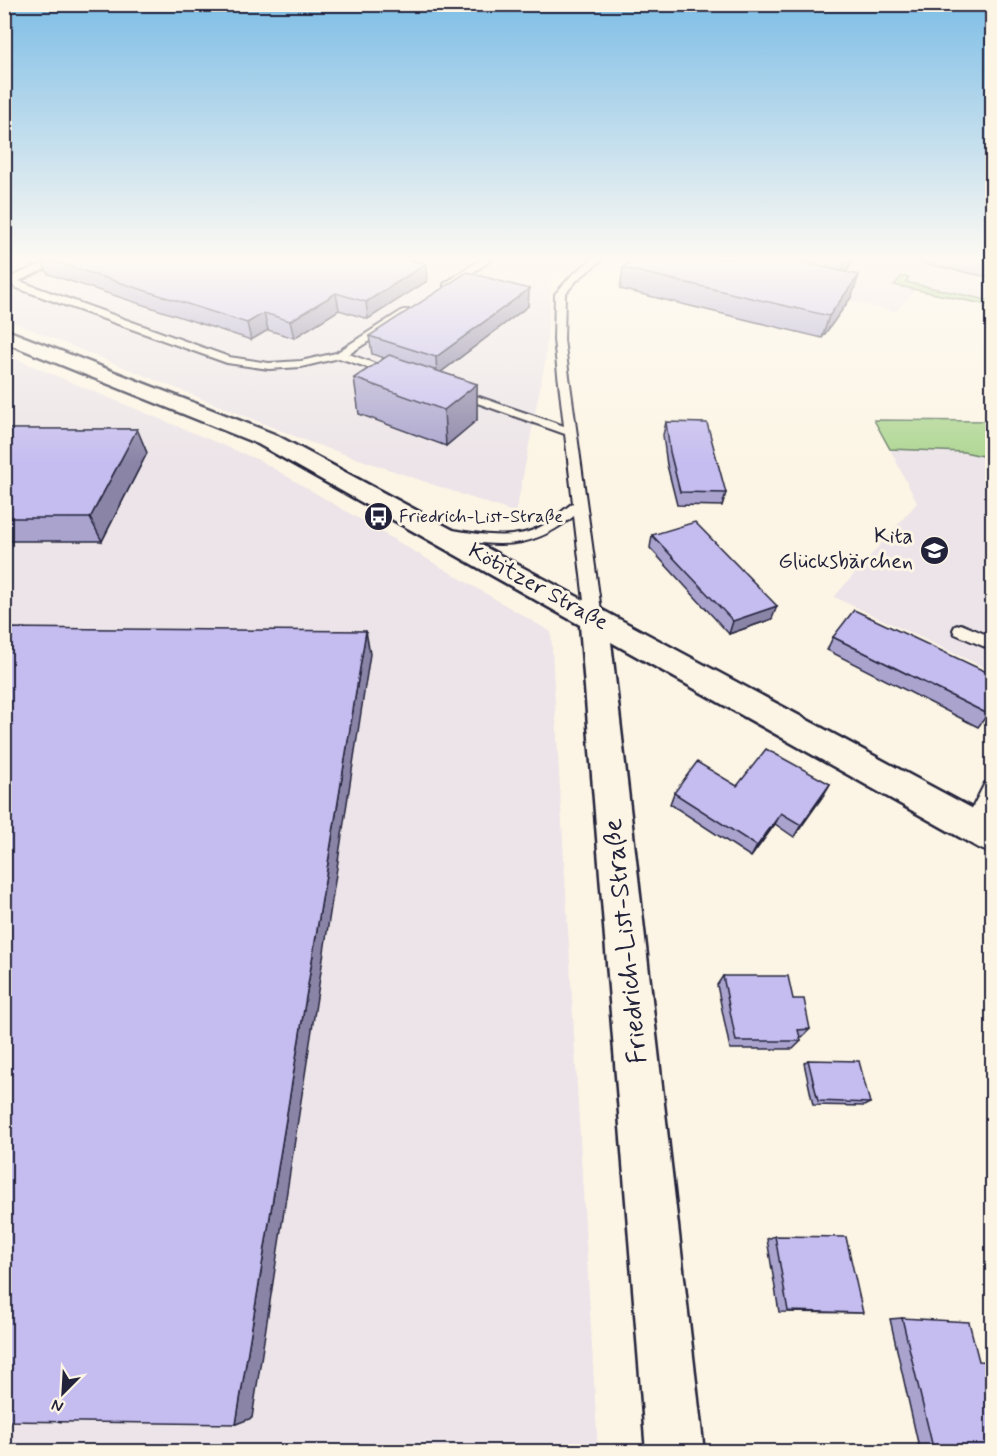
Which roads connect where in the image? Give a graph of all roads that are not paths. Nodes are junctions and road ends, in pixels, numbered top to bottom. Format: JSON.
{"nodes":[{"id":1,"x":135,"y":327,"type":"edge"},
{"id":2,"x":384,"y":327,"type":"edge"},
{"id":3,"x":561,"y":327,"type":"edge"},
{"id":4,"x":4,"y":335,"type":"edge"},
{"id":5,"x":340,"y":356,"type":"junction"},
{"id":6,"x":402,"y":376,"type":"edge"},
{"id":7,"x":444,"y":390,"type":"edge"},
{"id":8,"x":570,"y":432,"type":"junction"},
{"id":9,"x":579,"y":505,"type":"junction"},
{"id":10,"x":438,"y":532,"type":"junction"},
{"id":11,"x":594,"y":618,"type":"junction"},
{"id":12,"x":961,"y":630,"type":"dead end"},
{"id":13,"x":993,"y":644,"type":"edge"},
{"id":14,"x":993,"y":789,"type":"edge"},
{"id":15,"x":983,"y":832,"type":"edge"},
{"id":16,"x":675,"y":1452,"type":"edge"}],
"edges":[{"from":1,"to":5,"type":"lane"},
{"from":2,"to":5,"type":"lane"},
{"from":3,"to":8,"type":"lane","name":"Friedrich-List-Straße"},
{"from":4,"to":10,"type":"street","name":"Kötitzer Straße"},
{"from":5,"to":6,"type":"lane"},
{"from":7,"to":8,"type":"lane"},
{"from":8,"to":9,"type":"lane","name":"Friedrich-List-Straße"},
{"from":9,"to":10,"type":"lane"},
{"from":9,"to":11,"type":"lane","name":"Friedrich-List-Straße"},
{"from":10,"to":11,"type":"street","name":"Kötitzer Straße"},
{"from":11,"to":15,"type":"street","name":"Kötitzer Straße"},
{"from":11,"to":16,"type":"street","name":"Friedrich-List-Straße"},
{"from":12,"to":13,"type":"lane"},
{"from":14,"to":15,"type":"lane"}]}
